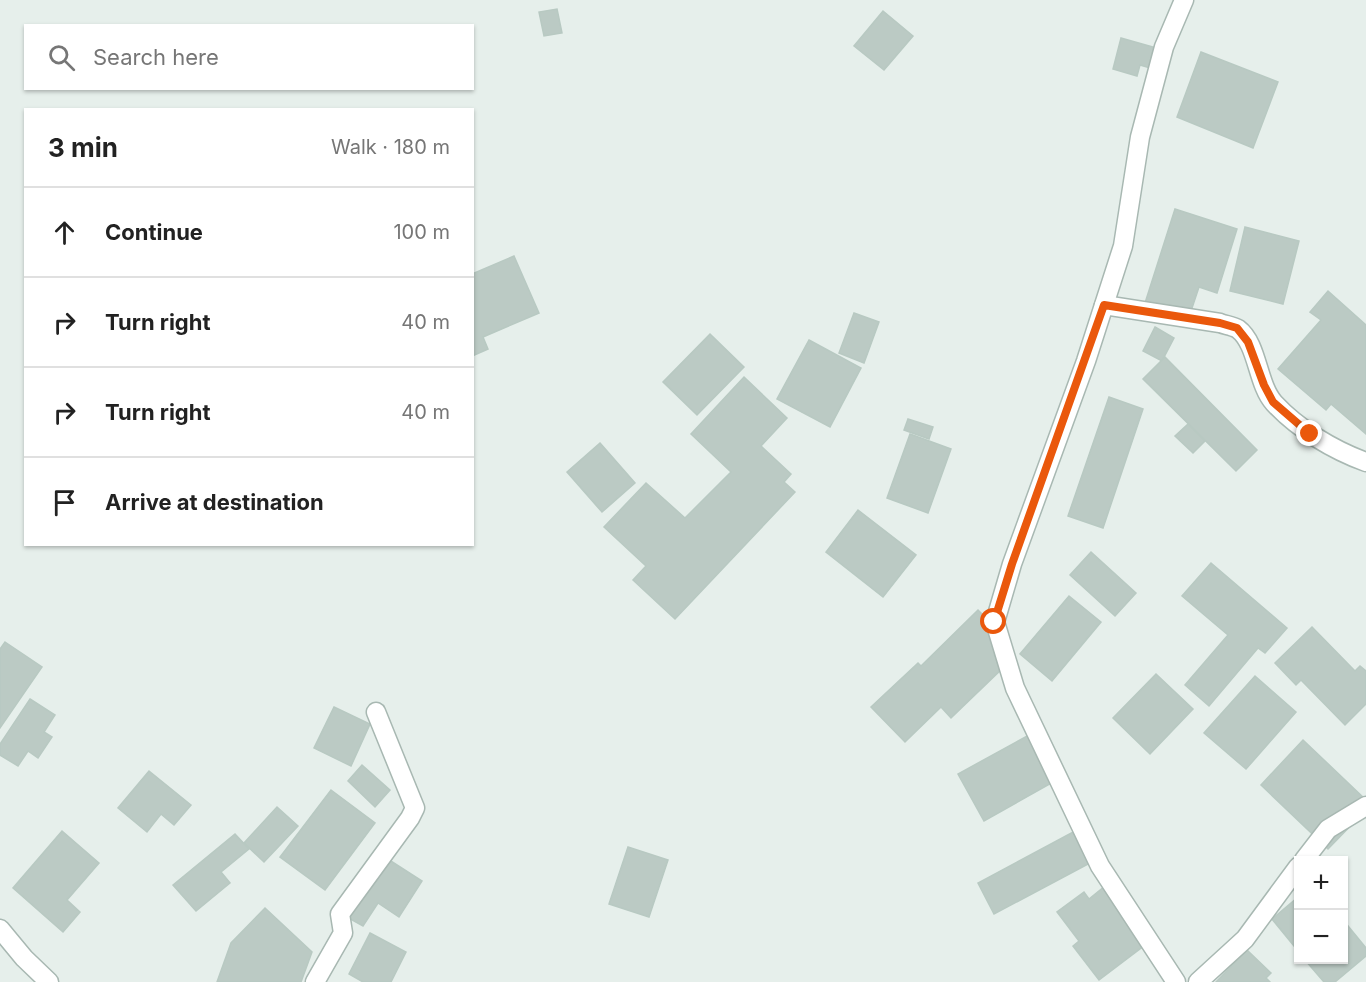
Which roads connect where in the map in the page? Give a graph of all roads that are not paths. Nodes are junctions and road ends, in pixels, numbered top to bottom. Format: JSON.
{"nodes":[{"id":1,"x":1184,"y":0,"type":"edge"},
{"id":2,"x":1104,"y":305,"type":"junction"},
{"id":3,"x":1366,"y":462,"type":"edge"},
{"id":4,"x":376,"y":712,"type":"dead end"},
{"id":5,"x":1366,"y":806,"type":"edge"},
{"id":6,"x":1308,"y":856,"type":"edge"},
{"id":7,"x":1294,"y":874,"type":"edge"},
{"id":8,"x":0,"y":929,"type":"edge"},
{"id":9,"x":49,"y":982,"type":"edge"},
{"id":10,"x":315,"y":982,"type":"edge"},
{"id":11,"x":1176,"y":982,"type":"edge"},
{"id":12,"x":1198,"y":982,"type":"edge"}],
"edges":[{"from":1,"to":2,"type":"street"},
{"from":2,"to":3,"type":"street"},
{"from":2,"to":11,"type":"street"},
{"from":4,"to":10,"type":"street"},
{"from":5,"to":6,"type":"street"},
{"from":7,"to":12,"type":"street"},
{"from":8,"to":9,"type":"street"}]}
